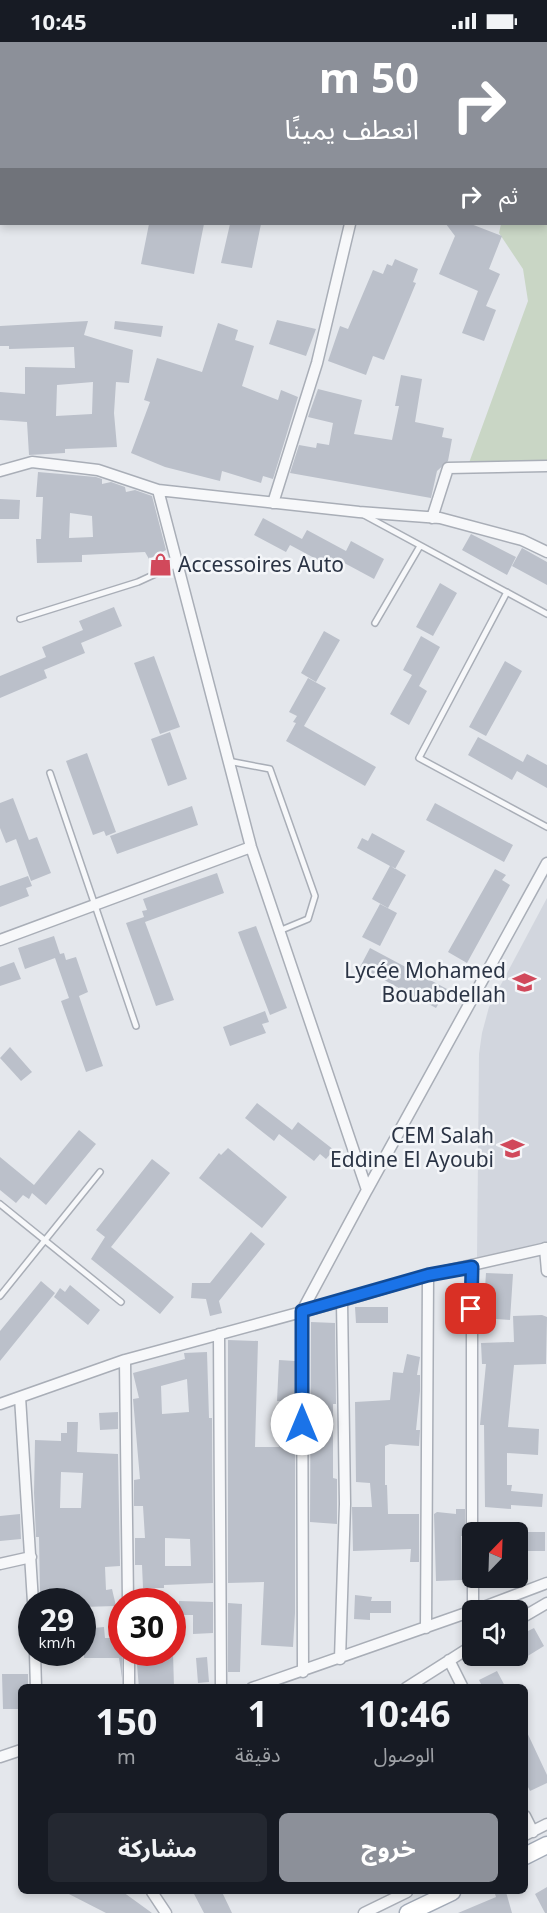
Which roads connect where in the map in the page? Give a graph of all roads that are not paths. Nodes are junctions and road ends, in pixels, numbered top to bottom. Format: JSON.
{"nodes":[{"id":1,"x":350,"y":225,"type":"edge"},
{"id":2,"x":547,"y":466,"type":"edge"},
{"id":3,"x":0,"y":471,"type":"edge"},
{"id":4,"x":158,"y":490,"type":"junction"},
{"id":5,"x":273,"y":503,"type":"junction"},
{"id":6,"x":359,"y":512,"type":"junction"},
{"id":7,"x":432,"y":518,"type":"junction"},
{"id":8,"x":420,"y":546,"type":"junction"},
{"id":9,"x":547,"y":552,"type":"edge"},
{"id":10,"x":177,"y":564,"type":"junction"},
{"id":11,"x":507,"y":592,"type":"junction"},
{"id":12,"x":547,"y":614,"type":"edge"},
{"id":13,"x":20,"y":619,"type":"dead end"},
{"id":14,"x":375,"y":623,"type":"dead end"},
{"id":15,"x":227,"y":761,"type":"junction"},
{"id":16,"x":50,"y":773,"type":"dead end"},
{"id":17,"x":547,"y":827,"type":"edge"},
{"id":18,"x":250,"y":847,"type":"junction"},
{"id":19,"x":547,"y":863,"type":"edge"},
{"id":20,"x":94,"y":905,"type":"junction"},
{"id":21,"x":279,"y":932,"type":"junction"},
{"id":22,"x":0,"y":940,"type":"edge"},
{"id":23,"x":136,"y":1026,"type":"dead end"},
{"id":24,"x":100,"y":1172,"type":"dead end"},
{"id":25,"x":367,"y":1190,"type":"junction"},
{"id":26,"x":0,"y":1204,"type":"edge"},
{"id":27,"x":45,"y":1240,"type":"junction"},
{"id":28,"x":546,"y":1248,"type":"edge"},
{"id":29,"x":472,"y":1267,"type":"junction"},
{"id":30,"x":547,"y":1271,"type":"edge"},
{"id":31,"x":428,"y":1275,"type":"junction"},
{"id":32,"x":0,"y":1296,"type":"edge"},
{"id":33,"x":342,"y":1301,"type":"junction"},
{"id":34,"x":121,"y":1302,"type":"dead end"},
{"id":35,"x":302,"y":1311,"type":"junction"},
{"id":36,"x":219,"y":1334,"type":"junction"},
{"id":37,"x":125,"y":1360,"type":"junction"},
{"id":38,"x":20,"y":1397,"type":"junction"},
{"id":39,"x":0,"y":1404,"type":"edge"},
{"id":40,"x":472,"y":1522,"type":"edge"},
{"id":41,"x":31,"y":1557,"type":"junction"},
{"id":42,"x":0,"y":1564,"type":"edge"},
{"id":43,"x":547,"y":1574,"type":"edge"},
{"id":44,"x":547,"y":1583,"type":"edge"},
{"id":45,"x":32,"y":1588,"type":"edge"},
{"id":46,"x":128,"y":1588,"type":"edge"},
{"id":47,"x":502,"y":1600,"type":"edge"},
{"id":48,"x":547,"y":1603,"type":"edge"},
{"id":49,"x":528,"y":1614,"type":"edge"},
{"id":50,"x":462,"y":1615,"type":"edge"},
{"id":51,"x":426,"y":1628,"type":"junction"},
{"id":52,"x":462,"y":1652,"type":"edge"},
{"id":53,"x":340,"y":1659,"type":"junction"},
{"id":54,"x":449,"y":1660,"type":"junction"},
{"id":55,"x":35,"y":1666,"type":"edge"},
{"id":56,"x":129,"y":1666,"type":"edge"},
{"id":57,"x":303,"y":1672,"type":"junction"},
{"id":58,"x":36,"y":1684,"type":"edge"},
{"id":59,"x":129,"y":1684,"type":"edge"},
{"id":60,"x":221,"y":1684,"type":"edge"},
{"id":61,"x":265,"y":1684,"type":"edge"},
{"id":62,"x":412,"y":1684,"type":"edge"},
{"id":63,"x":461,"y":1684,"type":"edge"},
{"id":64,"x":18,"y":1751,"type":"edge"},
{"id":65,"x":0,"y":1757,"type":"edge"},
{"id":66,"x":547,"y":1824,"type":"edge"},
{"id":67,"x":529,"y":1833,"type":"edge"},
{"id":68,"x":547,"y":1845,"type":"edge"},
{"id":69,"x":528,"y":1854,"type":"edge"},
{"id":70,"x":153,"y":1894,"type":"edge"},
{"id":71,"x":403,"y":1894,"type":"edge"},
{"id":72,"x":448,"y":1894,"type":"edge"},
{"id":73,"x":166,"y":1913,"type":"edge"},
{"id":74,"x":363,"y":1913,"type":"edge"},
{"id":75,"x":408,"y":1913,"type":"edge"}],
"edges":[{"from":1,"to":5,"type":"street"},
{"from":2,"to":7,"type":"street"},
{"from":3,"to":4,"type":"street"},
{"from":4,"to":5,"type":"street"},
{"from":4,"to":10,"type":"street"},
{"from":5,"to":6,"type":"street"},
{"from":6,"to":7,"type":"street"},
{"from":6,"to":8,"type":"lane"},
{"from":7,"to":9,"type":"street"},
{"from":8,"to":11,"type":"lane"},
{"from":8,"to":14,"type":"lane"},
{"from":10,"to":13,"type":"lane"},
{"from":10,"to":15,"type":"street"},
{"from":11,"to":12,"type":"lane"},
{"from":11,"to":17,"type":"lane"},
{"from":15,"to":18,"type":"street"},
{"from":15,"to":21,"type":"lane"},
{"from":16,"to":20,"type":"lane"},
{"from":18,"to":20,"type":"street"},
{"from":18,"to":21,"type":"street"},
{"from":19,"to":25,"type":"street"},
{"from":20,"to":22,"type":"street"},
{"from":20,"to":23,"type":"lane"},
{"from":21,"to":25,"type":"street"},
{"from":24,"to":27,"type":"lane"},
{"from":25,"to":35,"type":"street"},
{"from":26,"to":27,"type":"lane"},
{"from":27,"to":32,"type":"lane"},
{"from":27,"to":34,"type":"lane"},
{"from":28,"to":29,"type":"street"},
{"from":28,"to":30,"type":"street"},
{"from":29,"to":31,"type":"street"},
{"from":29,"to":40,"type":"street"},
{"from":31,"to":33,"type":"street"},
{"from":31,"to":51,"type":"street"},
{"from":33,"to":35,"type":"street"},
{"from":33,"to":53,"type":"street"},
{"from":35,"to":36,"type":"street"},
{"from":35,"to":57,"type":"street"},
{"from":36,"to":37,"type":"street"},
{"from":36,"to":60,"type":"street"},
{"from":37,"to":38,"type":"street"},
{"from":37,"to":46,"type":"street"},
{"from":38,"to":39,"type":"street"},
{"from":38,"to":41,"type":"street"},
{"from":41,"to":42,"type":"street"},
{"from":41,"to":45,"type":"street"},
{"from":43,"to":44,"type":"street"},
{"from":44,"to":47,"type":"street"},
{"from":48,"to":49,"type":"street"},
{"from":50,"to":51,"type":"street"},
{"from":51,"to":53,"type":"street"},
{"from":52,"to":54,"type":"street"},
{"from":53,"to":57,"type":"street"},
{"from":54,"to":62,"type":"street"},
{"from":54,"to":63,"type":"street"},
{"from":55,"to":58,"type":"street"},
{"from":56,"to":59,"type":"street"},
{"from":57,"to":61,"type":"street"},
{"from":64,"to":65,"type":"street"},
{"from":66,"to":67,"type":"street"},
{"from":68,"to":69,"type":"main road"},
{"from":70,"to":73,"type":"street"},
{"from":71,"to":74,"type":"street"},
{"from":72,"to":75,"type":"main road"}]}
